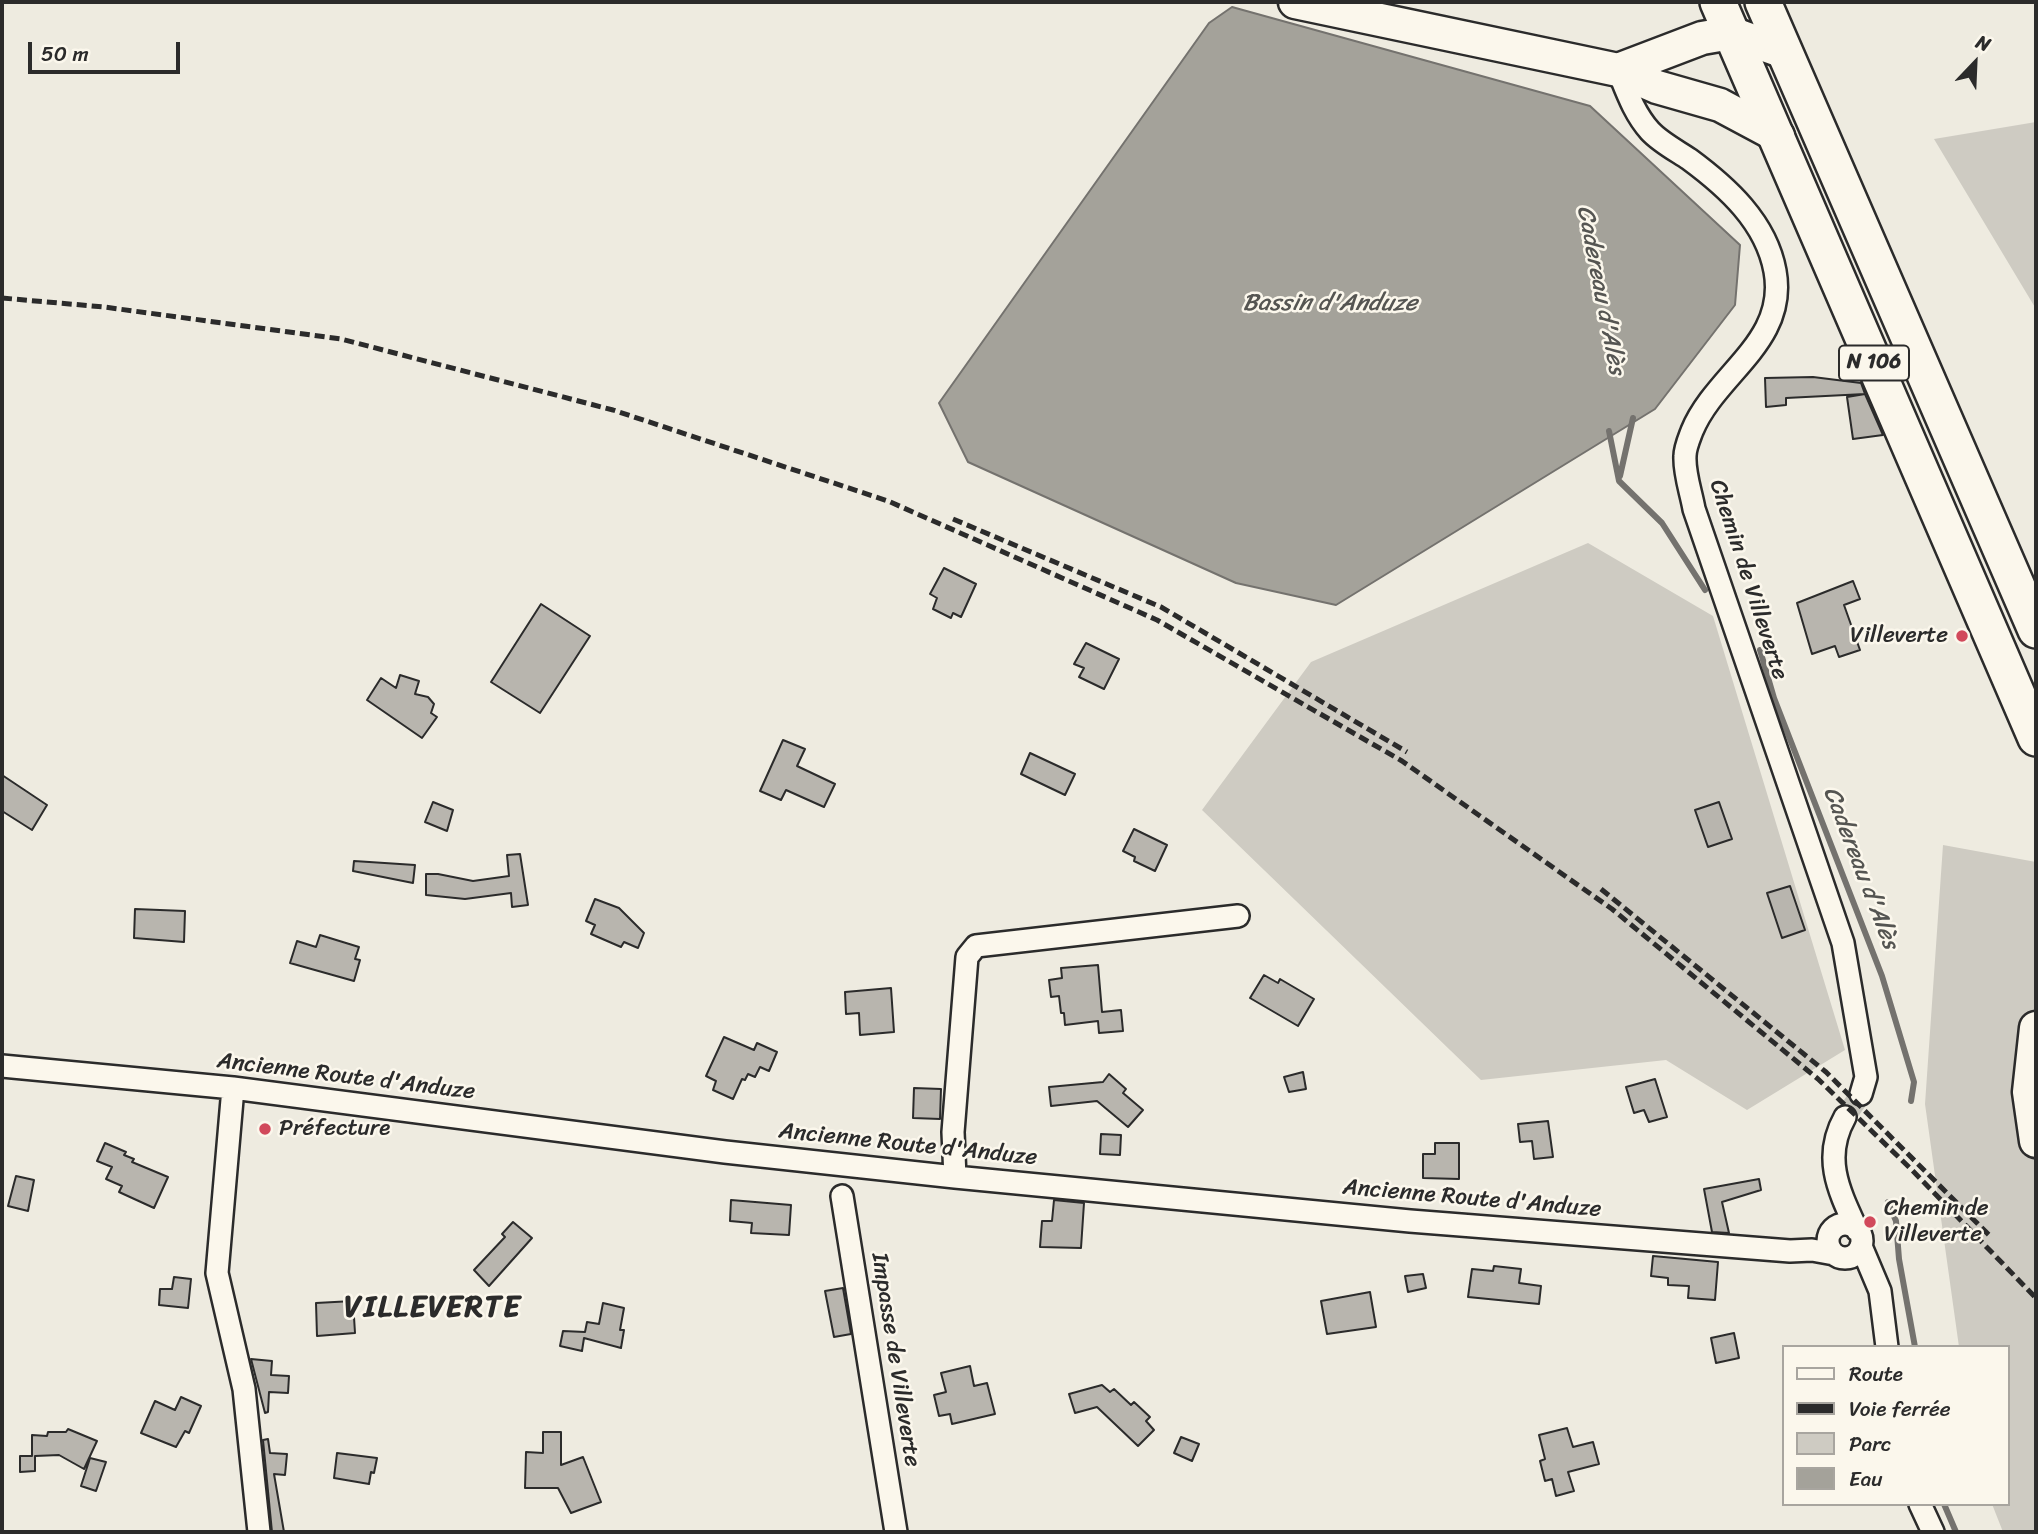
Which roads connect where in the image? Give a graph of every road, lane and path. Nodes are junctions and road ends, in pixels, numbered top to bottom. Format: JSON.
{"nodes":[{"id":1,"x":1294,"y":2,"type":"edge"},
{"id":2,"x":1763,"y":2,"type":"edge"},
{"id":3,"x":1725,"y":17,"type":"edge"},
{"id":4,"x":1784,"y":52,"type":"junction"},
{"id":5,"x":1618,"y":70,"type":"junction"},
{"id":6,"x":1778,"y":136,"type":"junction"},
{"id":7,"x":2036,"y":630,"type":"edge"},
{"id":8,"x":2034,"y":738,"type":"edge"},
{"id":9,"x":1238,"y":916,"type":"dead end"},
{"id":10,"x":2036,"y":1028,"type":"edge"},
{"id":11,"x":2,"y":1066,"type":"edge"},
{"id":12,"x":233,"y":1088,"type":"junction"},
{"id":13,"x":1860,"y":1094,"type":"tunnel mouth"},
{"id":14,"x":1845,"y":1116,"type":"tunnel mouth"},
{"id":15,"x":2036,"y":1141,"type":"edge"},
{"id":16,"x":956,"y":1177,"type":"junction"},
{"id":17,"x":842,"y":1196,"type":"dead end"},
{"id":18,"x":1843,"y":1247,"type":"junction"},
{"id":19,"x":1887,"y":1345,"type":"edge"},
{"id":20,"x":1921,"y":1506,"type":"edge"},
{"id":21,"x":259,"y":1532,"type":"edge"},
{"id":22,"x":896,"y":1532,"type":"edge"},
{"id":23,"x":1933,"y":1532,"type":"edge"}],
"edges":[{"from":1,"to":5,"type":"main road"},
{"from":2,"to":4,"type":"main road","number":"N 106"},
{"from":3,"to":4,"type":"main road"},
{"from":3,"to":5,"type":"main road"},
{"from":3,"to":6,"type":"main road","number":"N 106"},
{"from":4,"to":7,"type":"main road","number":"N 106"},
{"from":5,"to":6,"type":"main road"},
{"from":5,"to":13,"type":"street","name":"Chemin de Villeverte"},
{"from":6,"to":8,"type":"main road","number":"N 106"},
{"from":9,"to":16,"type":"street"},
{"from":10,"to":15,"type":"main road"},
{"from":11,"to":12,"type":"street","name":"Ancienne Route d'Anduze"},
{"from":12,"to":16,"type":"street","name":"Ancienne Route d'Anduze"},
{"from":12,"to":21,"type":"street"},
{"from":14,"to":18,"type":"street"},
{"from":16,"to":18,"type":"street","name":"Ancienne Route d'Anduze"},
{"from":17,"to":22,"type":"street","name":"Impasse de Villeverte"},
{"from":18,"to":19,"type":"street"},
{"from":20,"to":23,"type":"street"}]}
